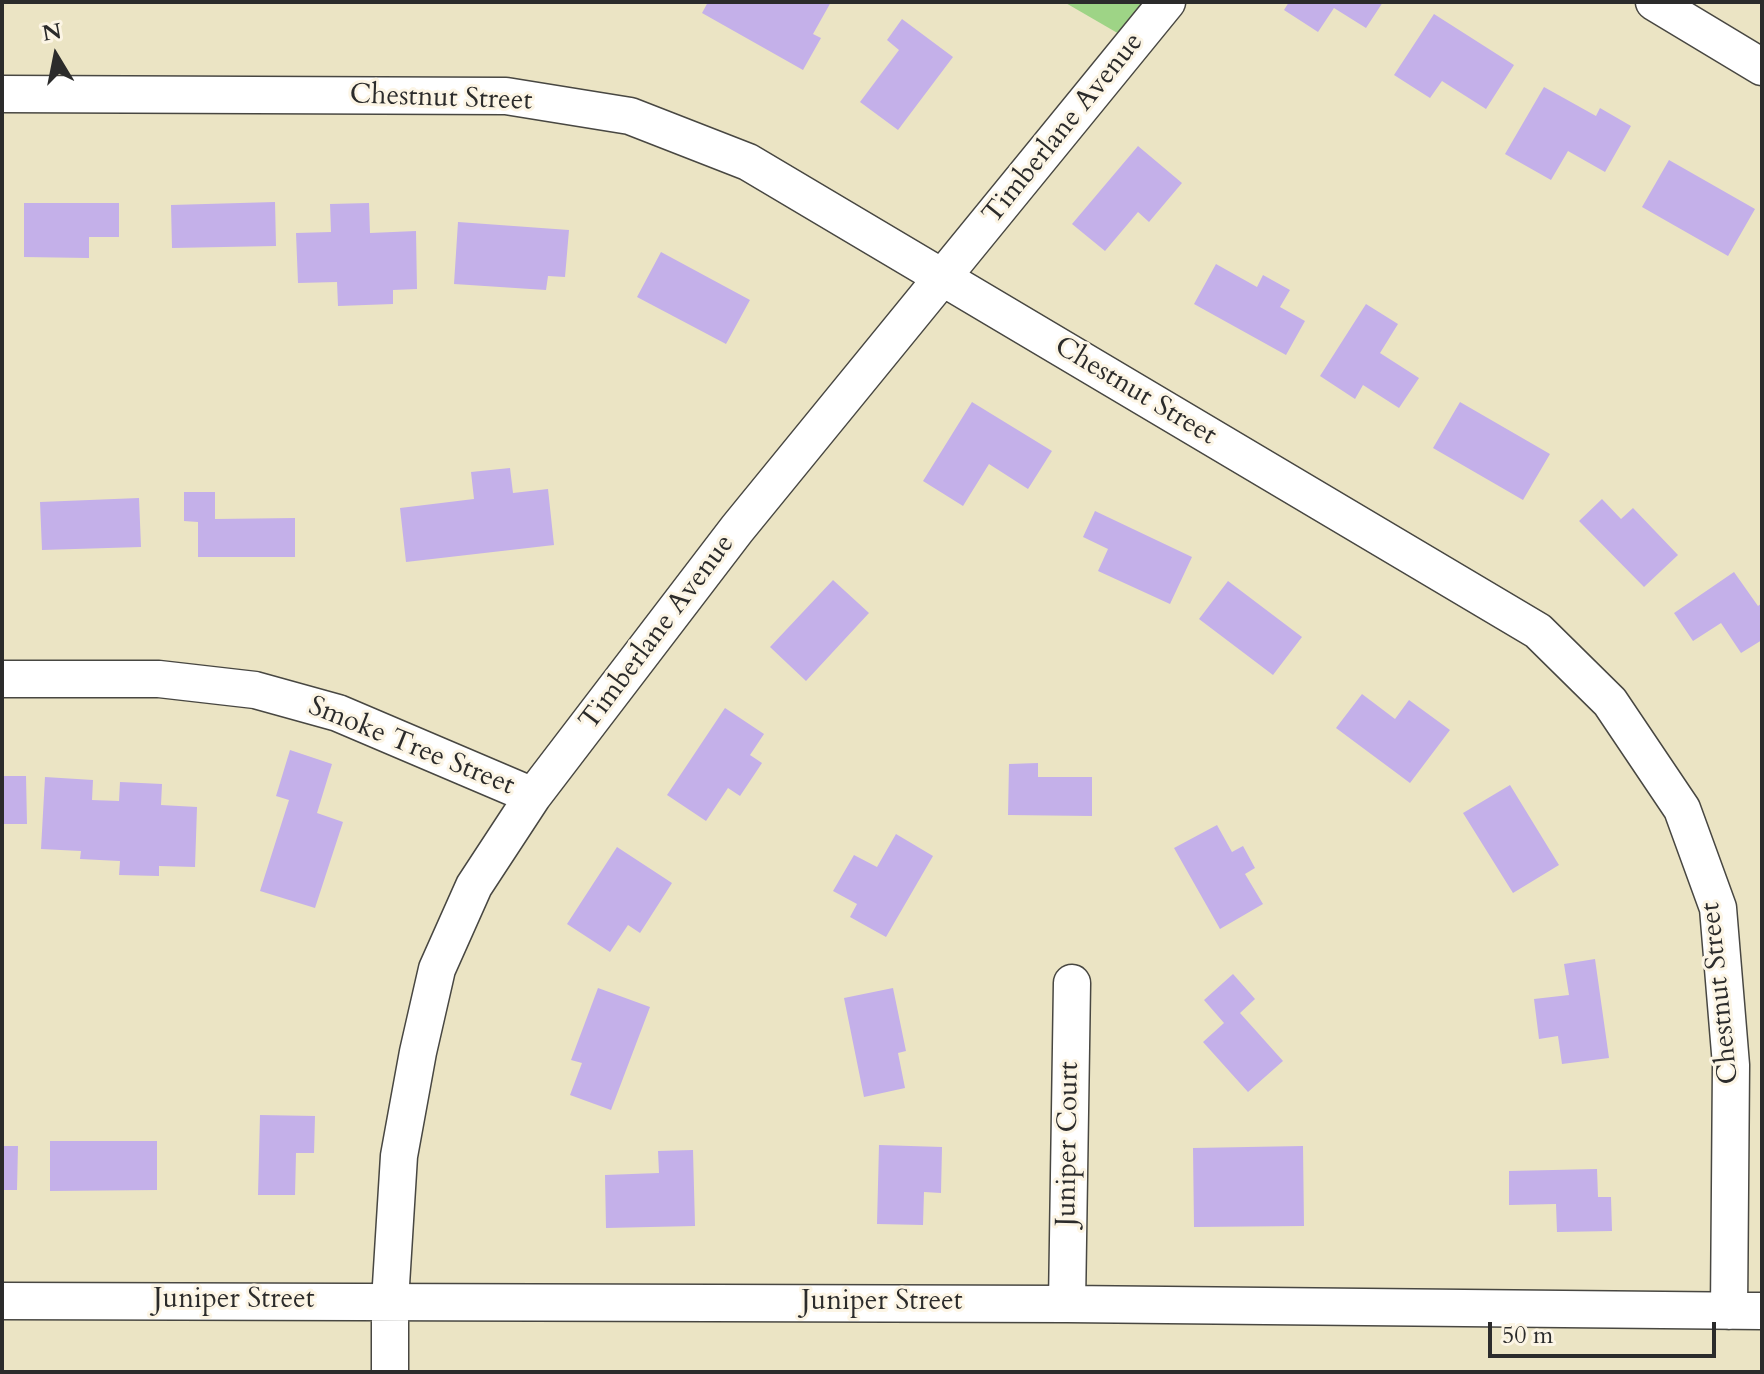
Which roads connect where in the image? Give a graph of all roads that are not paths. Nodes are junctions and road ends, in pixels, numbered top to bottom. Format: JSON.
{"nodes":[{"id":1,"x":1167,"y":2,"type":"edge"},
{"id":2,"x":1654,"y":2,"type":"edge"},
{"id":3,"x":1762,"y":67,"type":"edge"},
{"id":4,"x":2,"y":94,"type":"edge"},
{"id":5,"x":943,"y":279,"type":"junction"},
{"id":6,"x":2,"y":679,"type":"edge"},
{"id":7,"x":533,"y":796,"type":"junction"},
{"id":8,"x":1072,"y":983,"type":"dead end"},
{"id":9,"x":2,"y":1301,"type":"edge"},
{"id":10,"x":390,"y":1301,"type":"junction"},
{"id":11,"x":1067,"y":1304,"type":"junction"},
{"id":12,"x":1745,"y":1311,"type":"edge"},
{"id":13,"x":390,"y":1372,"type":"edge"}],
"edges":[{"from":1,"to":5,"type":"street","name":"Timberlane Avenue"},
{"from":2,"to":3,"type":"street"},
{"from":4,"to":5,"type":"street","name":"Chestnut Street"},
{"from":5,"to":7,"type":"street","name":"Timberlane Avenue"},
{"from":5,"to":12,"type":"street","name":"Chestnut Street"},
{"from":6,"to":7,"type":"street","name":"Smoke Tree Street"},
{"from":7,"to":10,"type":"street","name":"Timberlane Avenue"},
{"from":8,"to":11,"type":"street","name":"Juniper Court"},
{"from":9,"to":10,"type":"street","name":"Juniper Street"},
{"from":10,"to":11,"type":"street","name":"Juniper Street"},
{"from":10,"to":13,"type":"street","name":"Timberlane Avenue"},
{"from":11,"to":12,"type":"street","name":"Juniper Street"}]}
